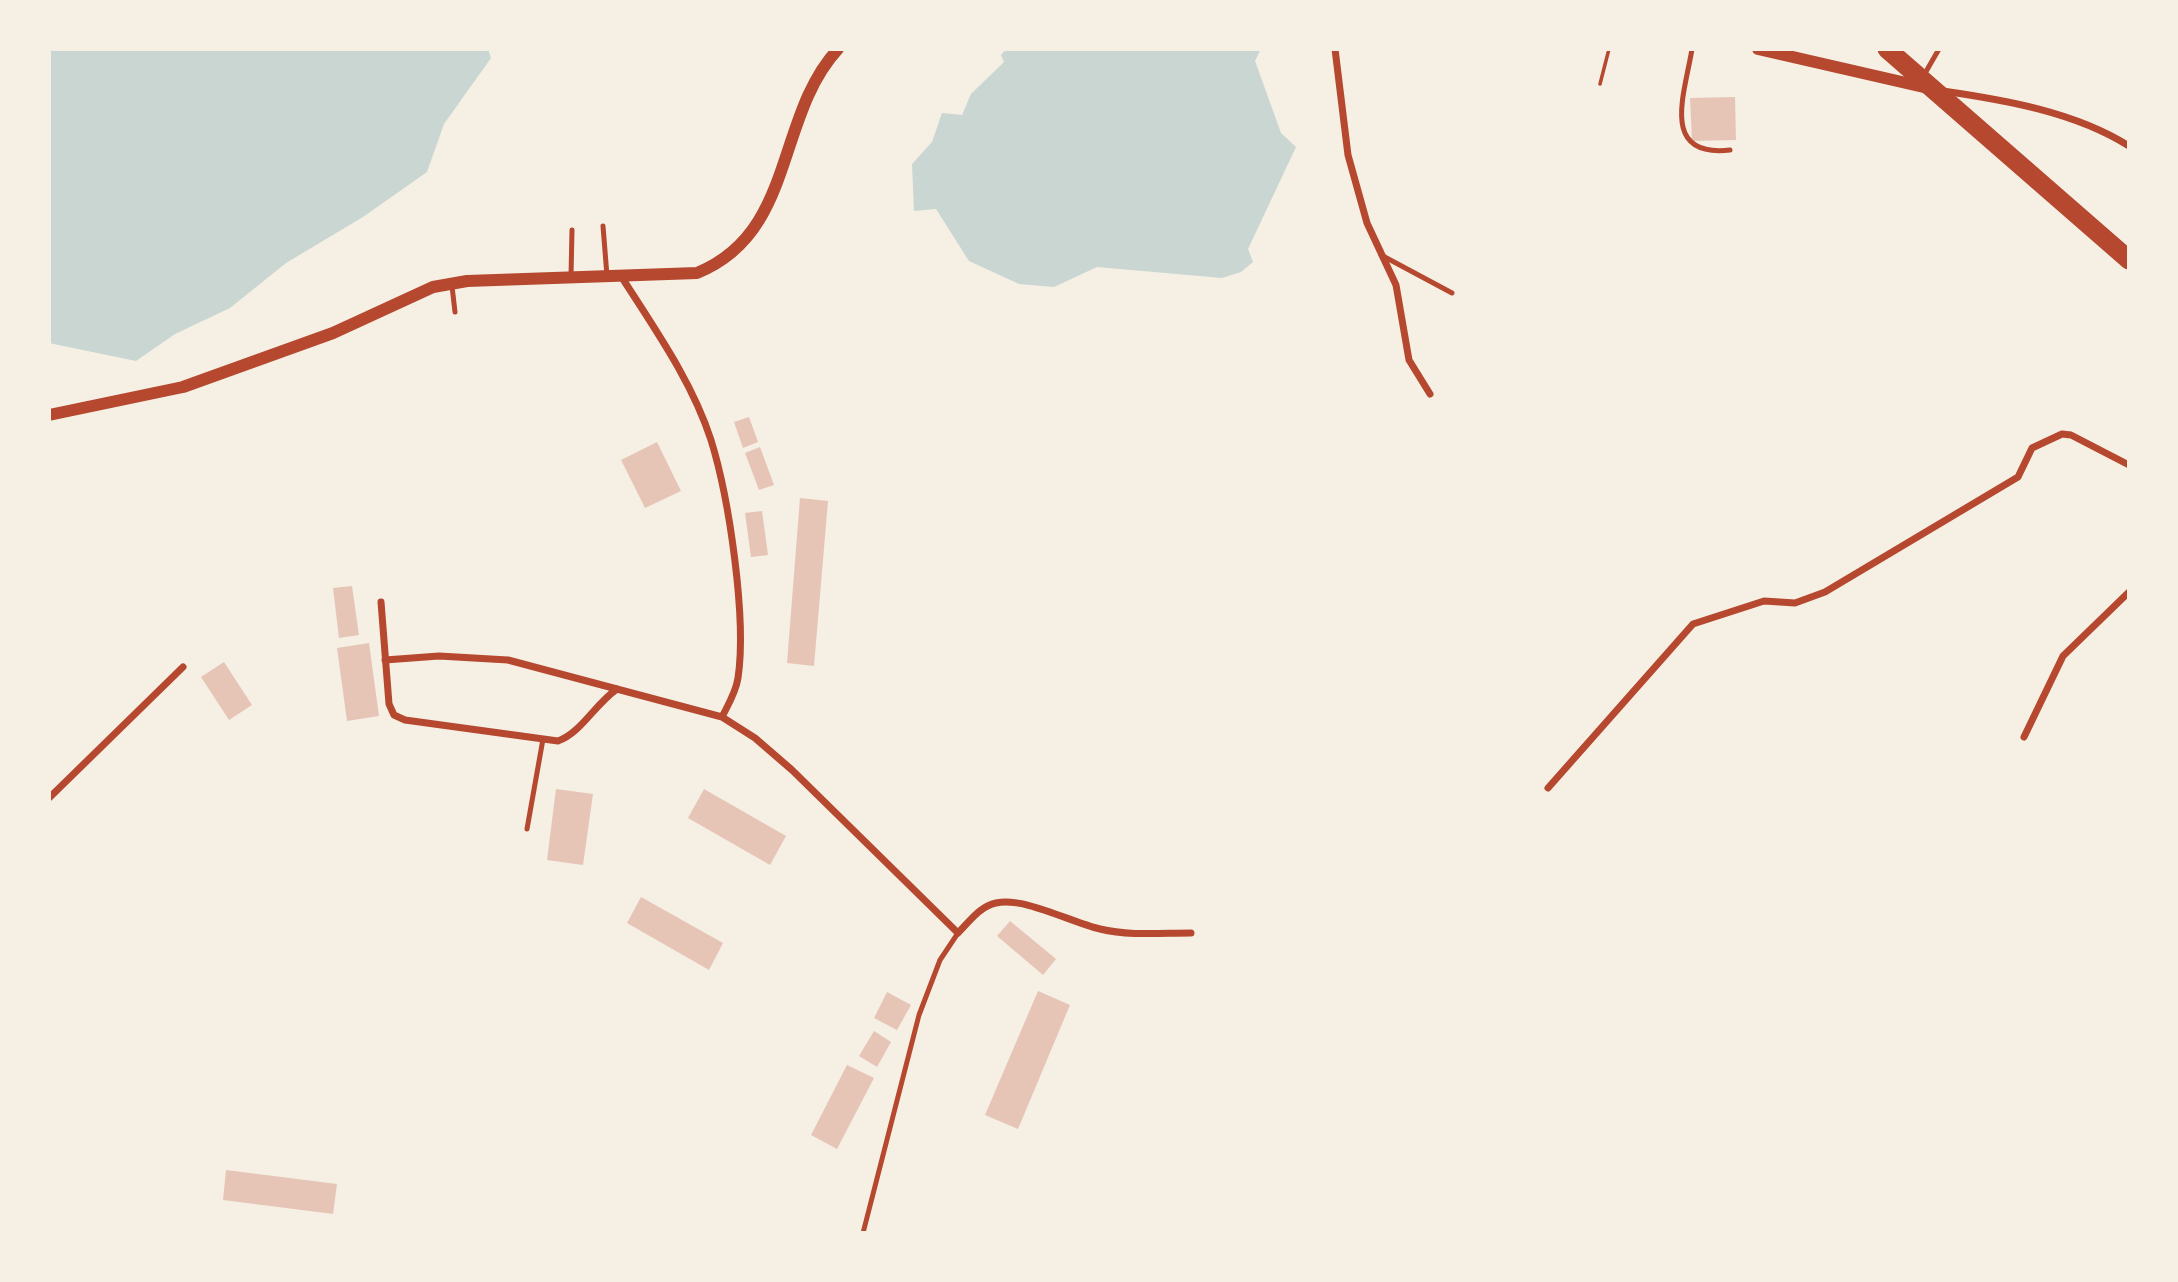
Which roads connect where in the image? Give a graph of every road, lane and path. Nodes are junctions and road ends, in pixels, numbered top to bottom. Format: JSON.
{"nodes":[{"id":1,"x":838,"y":49,"type":"edge"},
{"id":2,"x":1335,"y":49,"type":"edge"},
{"id":3,"x":1609,"y":49,"type":"edge"},
{"id":4,"x":1692,"y":49,"type":"edge"},
{"id":5,"x":1758,"y":49,"type":"edge"},
{"id":6,"x":1887,"y":49,"type":"edge"},
{"id":7,"x":1939,"y":49,"type":"edge"},
{"id":8,"x":1600,"y":84,"type":"dead end"},
{"id":9,"x":1929,"y":84,"type":"junction"},
{"id":10,"x":2129,"y":146,"type":"edge"},
{"id":11,"x":1730,"y":149,"type":"dead end"},
{"id":12,"x":603,"y":226,"type":"dead end"},
{"id":13,"x":572,"y":230,"type":"dead end"},
{"id":14,"x":1381,"y":255,"type":"junction"},
{"id":15,"x":2129,"y":260,"type":"edge"},
{"id":16,"x":571,"y":276,"type":"junction"},
{"id":17,"x":607,"y":276,"type":"junction"},
{"id":18,"x":621,"y":276,"type":"junction"},
{"id":19,"x":452,"y":283,"type":"junction"},
{"id":20,"x":1452,"y":292,"type":"dead end"},
{"id":21,"x":455,"y":312,"type":"dead end"},
{"id":22,"x":1430,"y":394,"type":"dead end"},
{"id":23,"x":49,"y":415,"type":"edge"},
{"id":24,"x":2129,"y":465,"type":"edge"},
{"id":25,"x":2129,"y":592,"type":"edge"},
{"id":26,"x":381,"y":602,"type":"dead end"},
{"id":27,"x":385,"y":660,"type":"junction"},
{"id":28,"x":183,"y":667,"type":"dead end"},
{"id":29,"x":617,"y":689,"type":"junction"},
{"id":30,"x":722,"y":717,"type":"junction"},
{"id":31,"x":2024,"y":737,"type":"dead end"},
{"id":32,"x":543,"y":739,"type":"junction"},
{"id":33,"x":1548,"y":788,"type":"dead end"},
{"id":34,"x":49,"y":799,"type":"edge"},
{"id":35,"x":527,"y":829,"type":"dead end"},
{"id":36,"x":958,"y":933,"type":"junction"},
{"id":37,"x":1191,"y":933,"type":"dead end"},
{"id":38,"x":863,"y":1233,"type":"edge"}],
"edges":[{"from":1,"to":18,"type":"street"},
{"from":2,"to":14,"type":"street"},
{"from":3,"to":8,"type":"path"},
{"from":4,"to":11,"type":"lane"},
{"from":5,"to":9,"type":"street"},
{"from":6,"to":9,"type":"highway"},
{"from":7,"to":9,"type":"lane"},
{"from":9,"to":10,"type":"street"},
{"from":9,"to":15,"type":"highway"},
{"from":12,"to":17,"type":"lane"},
{"from":13,"to":16,"type":"lane"},
{"from":14,"to":20,"type":"lane"},
{"from":14,"to":22,"type":"street"},
{"from":16,"to":17,"type":"street"},
{"from":16,"to":19,"type":"street"},
{"from":17,"to":18,"type":"street"},
{"from":18,"to":30,"type":"street"},
{"from":19,"to":21,"type":"lane"},
{"from":19,"to":23,"type":"street"},
{"from":24,"to":33,"type":"street"},
{"from":25,"to":31,"type":"street"},
{"from":26,"to":27,"type":"street"},
{"from":27,"to":29,"type":"street"},
{"from":27,"to":32,"type":"street"},
{"from":28,"to":34,"type":"street"},
{"from":29,"to":30,"type":"street"},
{"from":29,"to":32,"type":"street"},
{"from":30,"to":36,"type":"street"},
{"from":32,"to":35,"type":"lane"},
{"from":36,"to":37,"type":"street"},
{"from":36,"to":38,"type":"lane"}]}
